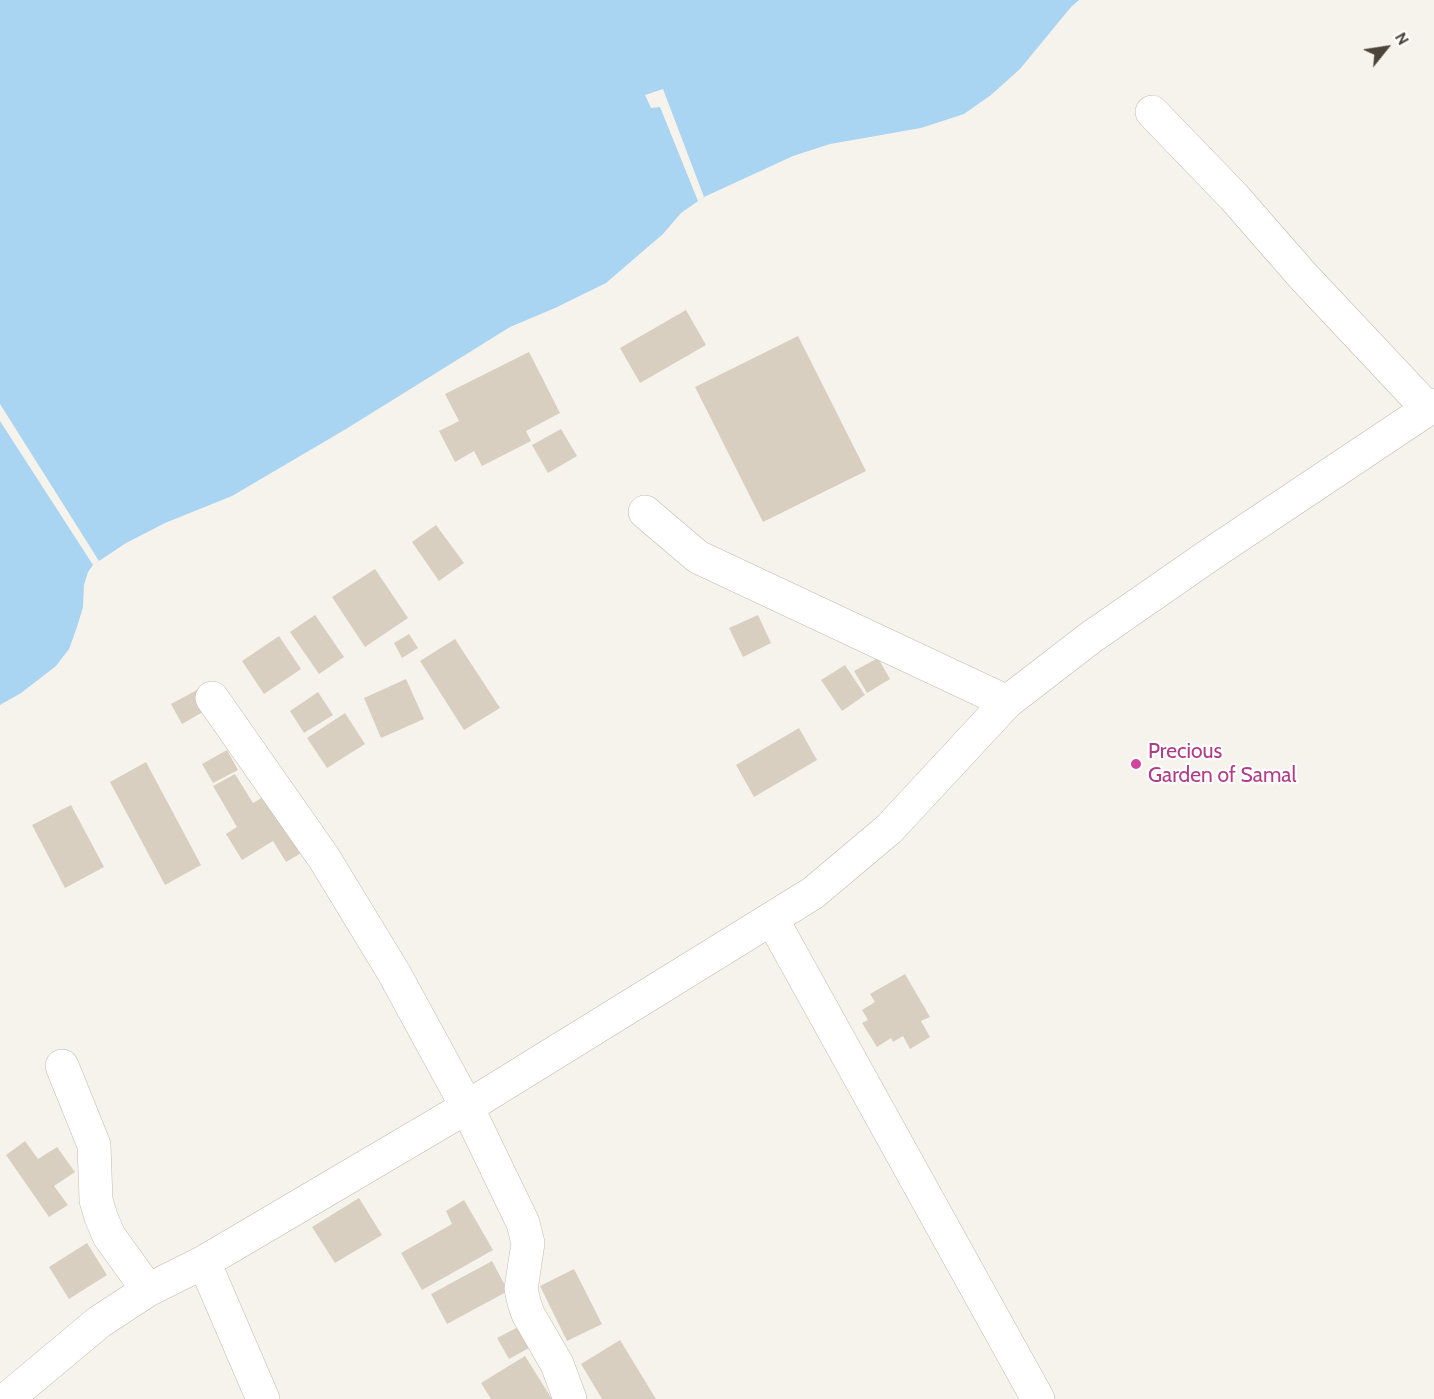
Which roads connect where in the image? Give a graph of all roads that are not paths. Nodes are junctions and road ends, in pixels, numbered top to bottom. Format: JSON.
{"nodes":[{"id":1,"x":1152,"y":112,"type":"dead end"},
{"id":2,"x":1431,"y":407,"type":"edge"},
{"id":3,"x":645,"y":512,"type":"dead end"},
{"id":4,"x":212,"y":698,"type":"dead end"},
{"id":5,"x":1007,"y":702,"type":"junction"},
{"id":6,"x":772,"y":919,"type":"junction"},
{"id":7,"x":62,"y":1066,"type":"dead end"},
{"id":8,"x":467,"y":1107,"type":"junction"},
{"id":9,"x":204,"y":1262,"type":"junction"},
{"id":10,"x":148,"y":1290,"type":"junction"},
{"id":11,"x":7,"y":1399,"type":"edge"},
{"id":12,"x":263,"y":1399,"type":"edge"},
{"id":13,"x":570,"y":1399,"type":"edge"},
{"id":14,"x":1038,"y":1399,"type":"edge"}],
"edges":[{"from":1,"to":2,"type":"street"},
{"from":2,"to":5,"type":"street"},
{"from":3,"to":5,"type":"street"},
{"from":4,"to":8,"type":"street"},
{"from":5,"to":6,"type":"street"},
{"from":6,"to":8,"type":"street"},
{"from":6,"to":14,"type":"street"},
{"from":7,"to":10,"type":"street"},
{"from":8,"to":9,"type":"street"},
{"from":8,"to":13,"type":"street"},
{"from":9,"to":10,"type":"street"},
{"from":9,"to":12,"type":"street"},
{"from":10,"to":11,"type":"street"}]}
